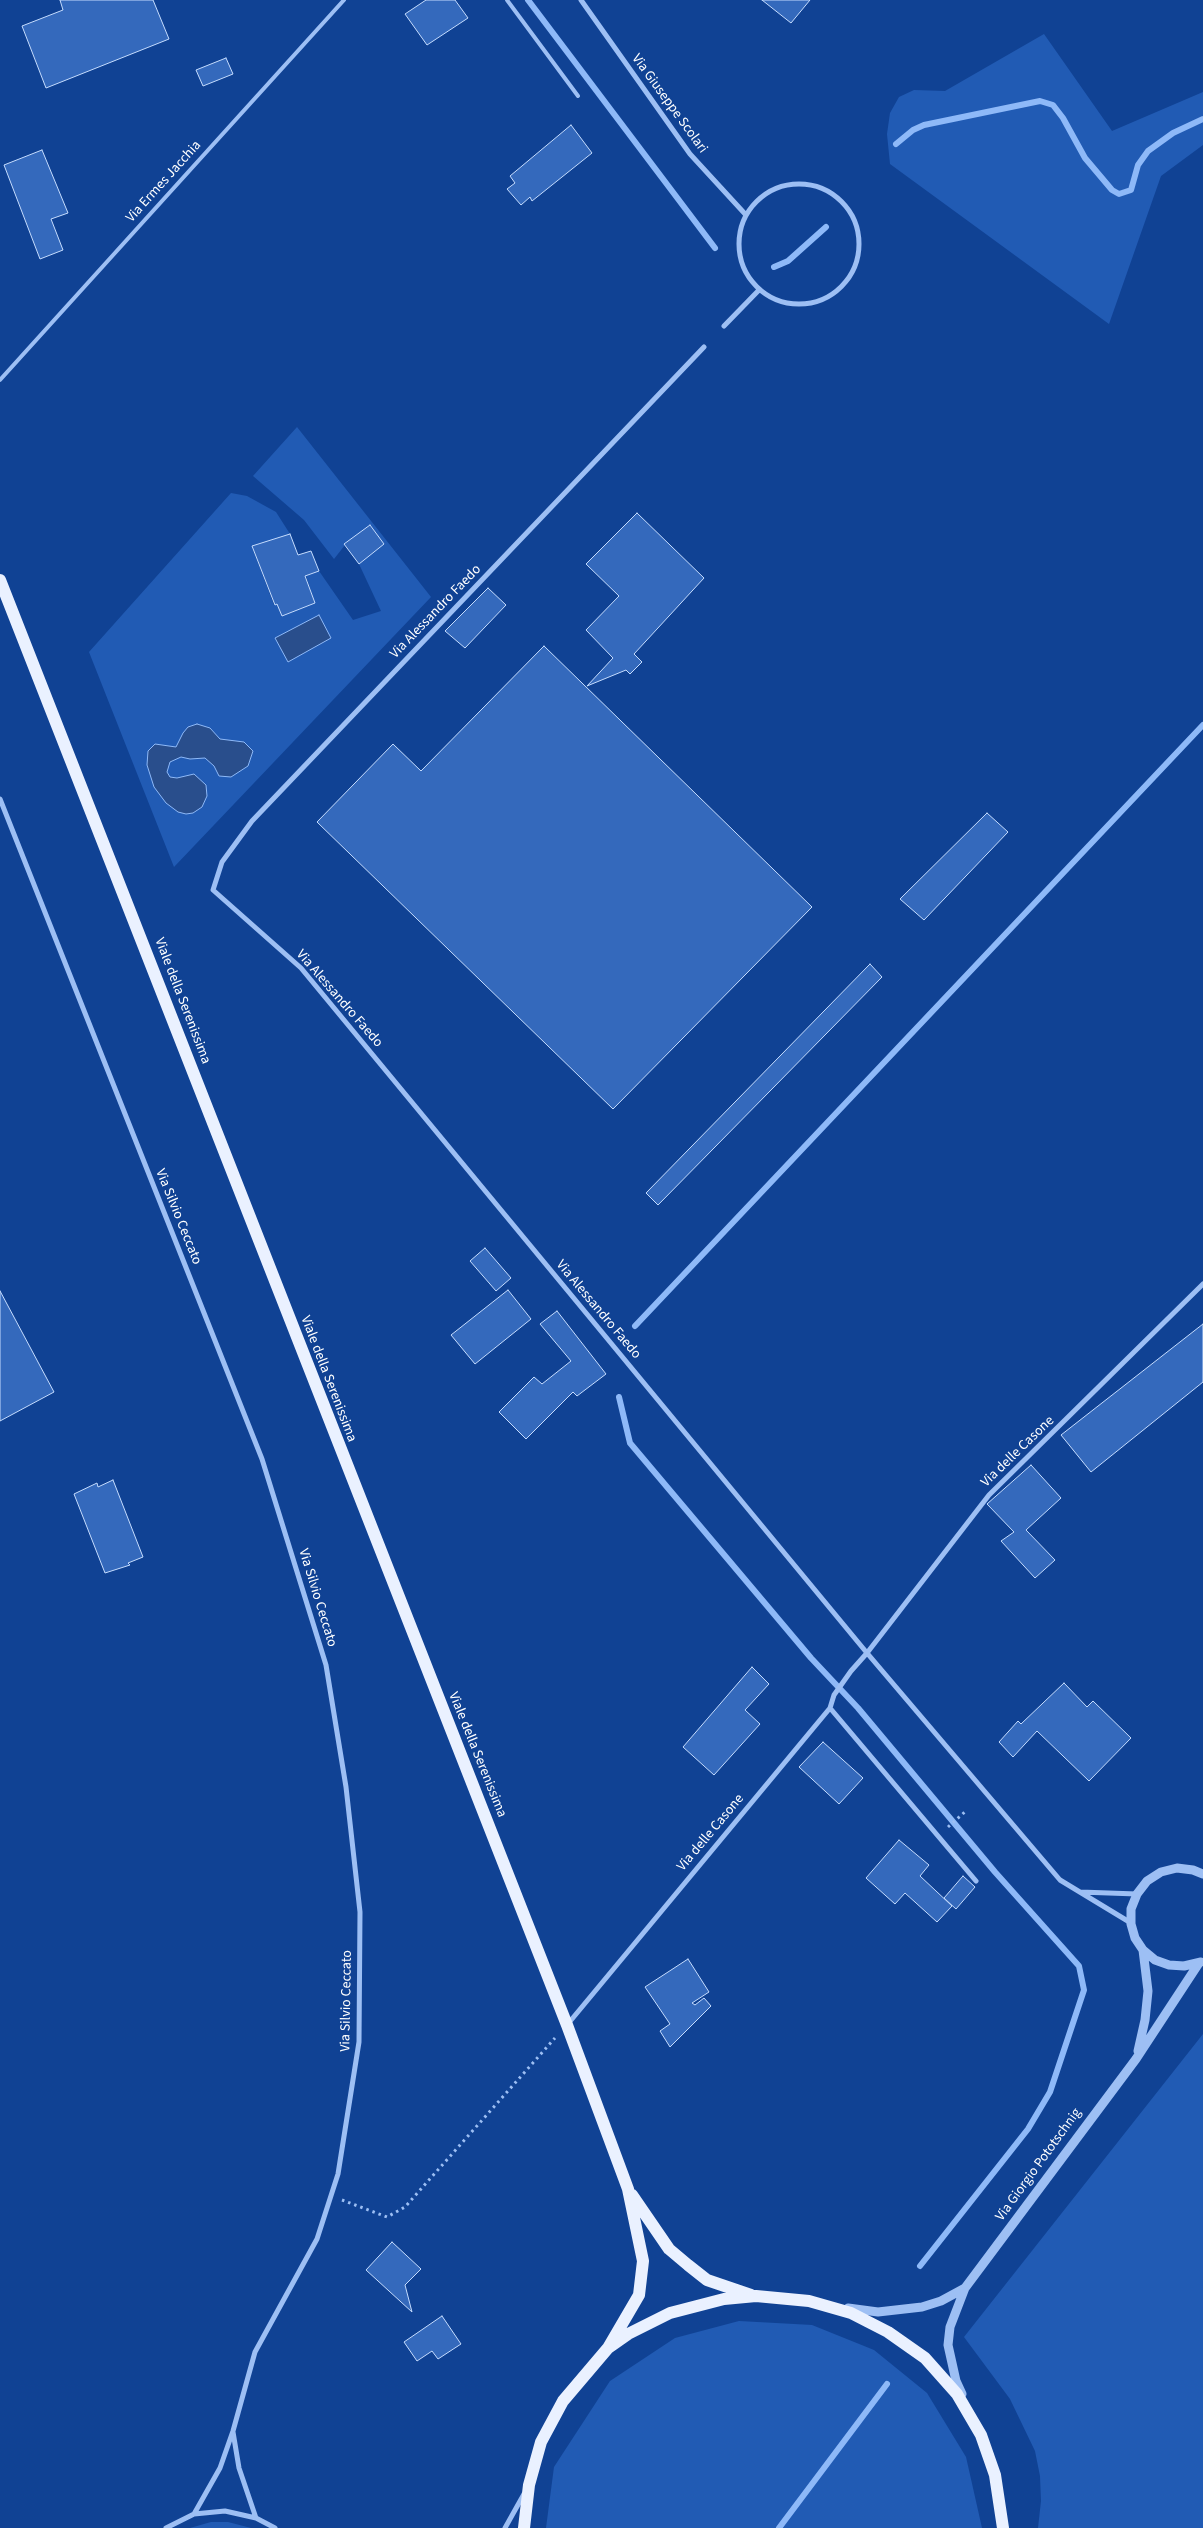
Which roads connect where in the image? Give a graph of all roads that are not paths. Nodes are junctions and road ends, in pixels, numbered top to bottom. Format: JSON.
{"nodes":[{"id":1,"x":344,"y":0,"type":"edge"},
{"id":2,"x":507,"y":0,"type":"edge"},
{"id":3,"x":581,"y":0,"type":"edge"},
{"id":4,"x":578,"y":96,"type":"dead end"},
{"id":5,"x":746,"y":215,"type":"junction"},
{"id":6,"x":760,"y":290,"type":"junction"},
{"id":7,"x":724,"y":326,"type":"dead end"},
{"id":8,"x":704,"y":348,"type":"dead end"},
{"id":9,"x":0,"y":380,"type":"edge"},
{"id":10,"x":0,"y":580,"type":"edge"},
{"id":11,"x":0,"y":799,"type":"edge"},
{"id":12,"x":1203,"y":1284,"type":"edge"},
{"id":13,"x":867,"y":1653,"type":"junction"},
{"id":14,"x":830,"y":1708,"type":"junction"},
{"id":15,"x":1203,"y":1874,"type":"edge"},
{"id":16,"x":976,"y":1880,"type":"dead end"},
{"id":17,"x":1079,"y":1892,"type":"junction"},
{"id":18,"x":1137,"y":1894,"type":"junction"},
{"id":19,"x":1131,"y":1924,"type":"junction"},
{"id":20,"x":1143,"y":1950,"type":"junction"},
{"id":21,"x":1201,"y":1962,"type":"edge"},
{"id":22,"x":567,"y":2025,"type":"junction"},
{"id":23,"x":1136,"y":2059,"type":"junction"},
{"id":24,"x":628,"y":2189,"type":"junction"},
{"id":25,"x":966,"y":2288,"type":"junction"},
{"id":26,"x":756,"y":2296,"type":"junction"},
{"id":27,"x":832,"y":2307,"type":"junction"},
{"id":28,"x":608,"y":2348,"type":"junction"},
{"id":29,"x":971,"y":2414,"type":"junction"},
{"id":30,"x":233,"y":2431,"type":"junction"},
{"id":31,"x":529,"y":2485,"type":"junction"},
{"id":32,"x":194,"y":2514,"type":"junction"},
{"id":33,"x":256,"y":2518,"type":"junction"},
{"id":34,"x":166,"y":2528,"type":"edge"},
{"id":35,"x":275,"y":2528,"type":"edge"},
{"id":36,"x":505,"y":2528,"type":"edge"},
{"id":37,"x":524,"y":2528,"type":"edge"},
{"id":38,"x":1002,"y":2528,"type":"edge"}],
"edges":[{"from":1,"to":9,"type":"lane","name":"Via Ermes Jacchia"},
{"from":2,"to":4,"type":"lane"},
{"from":3,"to":5,"type":"street","name":"Via Giuseppe Scolari"},
{"from":5,"to":6,"type":"street"},
{"from":5,"to":6,"type":"street"},
{"from":6,"to":7,"type":"street"},
{"from":8,"to":13,"type":"street","name":"Via Alessandro Faedo"},
{"from":10,"to":22,"type":"main road","name":"Viale della Serenissima"},
{"from":11,"to":30,"type":"street","name":"Via Silvio Ceccato"},
{"from":12,"to":13,"type":"street","name":"Via delle Casone"},
{"from":13,"to":14,"type":"street","name":"Via delle Casone"},
{"from":13,"to":17,"type":"street"},
{"from":14,"to":16,"type":"street"},
{"from":14,"to":22,"type":"street","name":"Via delle Casone"},
{"from":15,"to":18,"type":"street"},
{"from":17,"to":18,"type":"street"},
{"from":17,"to":19,"type":"street"},
{"from":18,"to":19,"type":"street"},
{"from":19,"to":20,"type":"street"},
{"from":20,"to":21,"type":"street"},
{"from":20,"to":23,"type":"street","name":"Via Giorgio Pototschnig"},
{"from":21,"to":23,"type":"street","name":"Via Giorgio Pototschnig"},
{"from":22,"to":24,"type":"main road","name":"Viale della Serenissima"},
{"from":23,"to":25,"type":"street","name":"Via Giorgio Pototschnig"},
{"from":24,"to":26,"type":"main road","name":"Viale della Serenissima"},
{"from":24,"to":28,"type":"main road","name":"Viale della Serenissima"},
{"from":25,"to":27,"type":"street","name":"Via Giorgio Pototschnig"},
{"from":25,"to":29,"type":"street","name":"Via Giorgio Pototschnig"},
{"from":26,"to":27,"type":"main road"},
{"from":26,"to":28,"type":"main road"},
{"from":27,"to":29,"type":"main road"},
{"from":28,"to":31,"type":"main road"},
{"from":29,"to":38,"type":"main road"},
{"from":30,"to":32,"type":"street","name":"Via Silvio Ceccato"},
{"from":30,"to":33,"type":"street","name":"Via Silvio Ceccato"},
{"from":31,"to":36,"type":"street"},
{"from":31,"to":37,"type":"main road"},
{"from":32,"to":33,"type":"street"},
{"from":32,"to":34,"type":"street"},
{"from":33,"to":35,"type":"street"}]}
